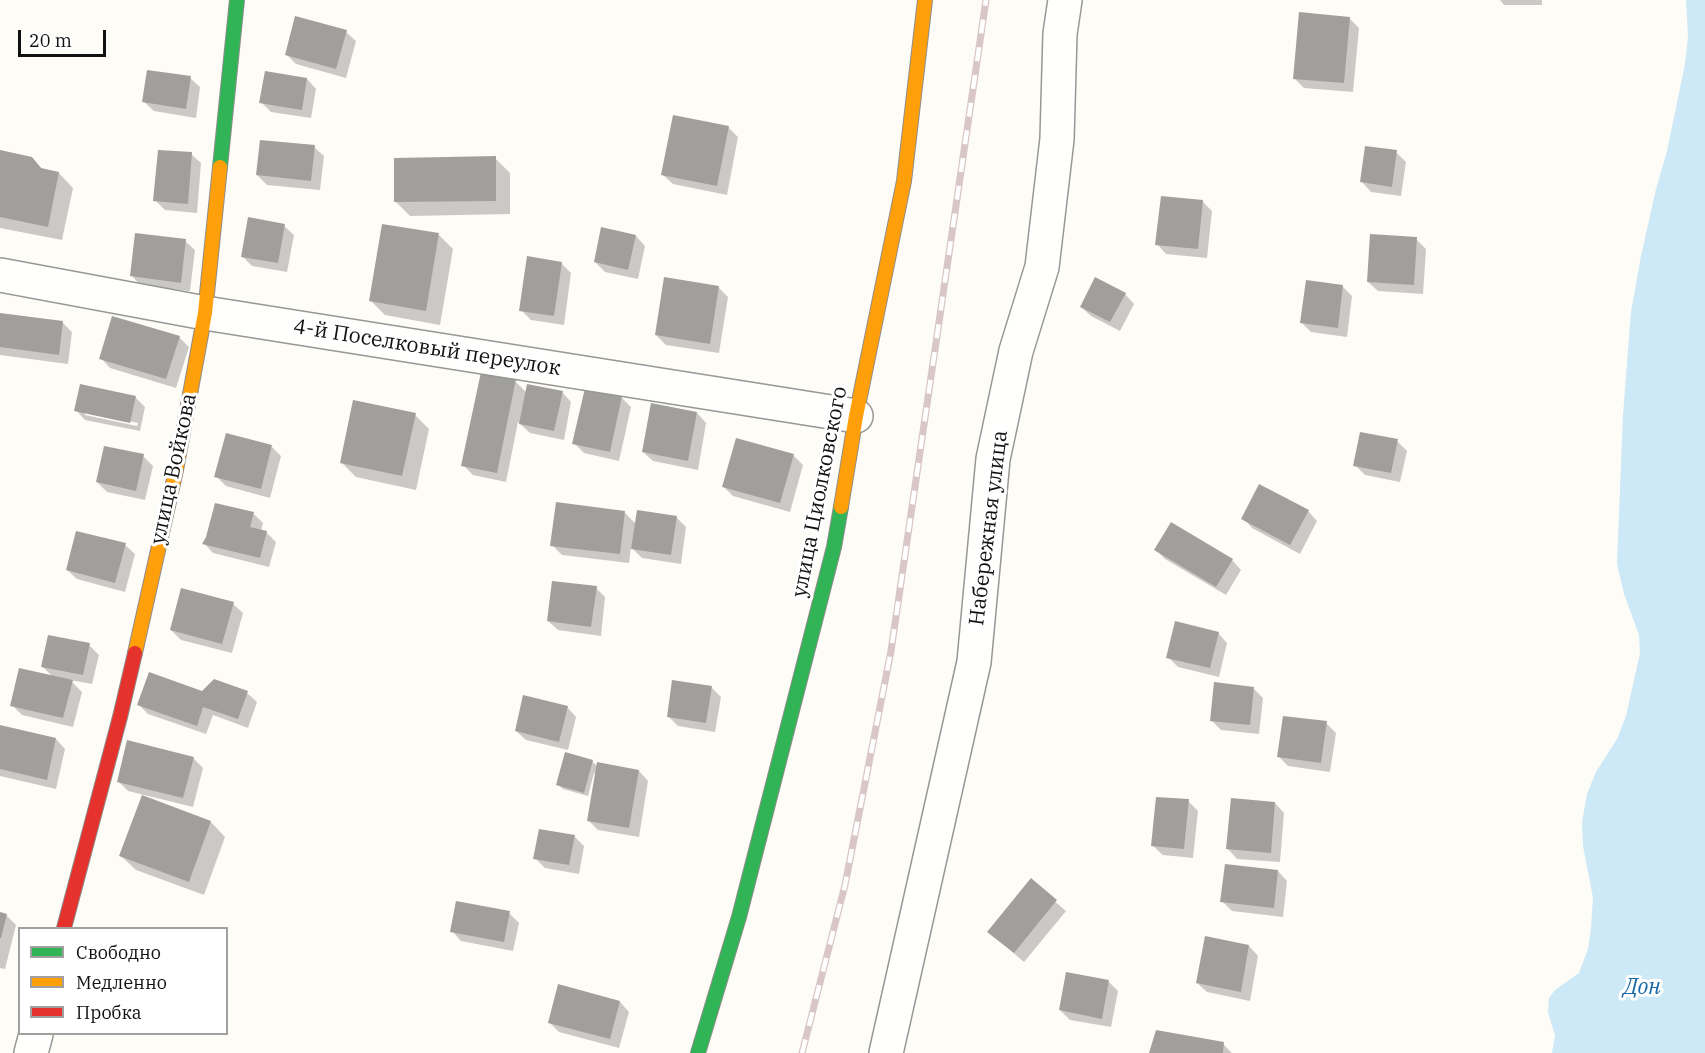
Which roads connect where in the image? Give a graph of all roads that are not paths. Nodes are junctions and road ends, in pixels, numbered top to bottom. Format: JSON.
{"nodes":[{"id":1,"x":237,"y":0,"type":"edge"},
{"id":2,"x":925,"y":0,"type":"edge"},
{"id":3,"x":1065,"y":0,"type":"edge"},
{"id":4,"x":0,"y":275,"type":"edge"},
{"id":5,"x":205,"y":313,"type":"junction"},
{"id":6,"x":856,"y":416,"type":"junction"},
{"id":7,"x":64,"y":927,"type":"edge"},
{"id":8,"x":36,"y":1035,"type":"edge"},
{"id":9,"x":31,"y":1053,"type":"edge"},
{"id":10,"x":698,"y":1053,"type":"edge"},
{"id":11,"x":886,"y":1053,"type":"edge"}],
"edges":[{"from":1,"to":5,"type":"street","name":"улица Войкова"},
{"from":2,"to":6,"type":"street","name":"улица Циолковского"},
{"from":3,"to":11,"type":"street","name":"Набережная улица"},
{"from":4,"to":5,"type":"street","name":"4-й Поселковый переулок"},
{"from":5,"to":6,"type":"street","name":"4-й Поселковый переулок"},
{"from":5,"to":7,"type":"street","name":"улица Войкова"},
{"from":6,"to":10,"type":"street","name":"улица Циолковского"},
{"from":8,"to":9,"type":"street"}]}
